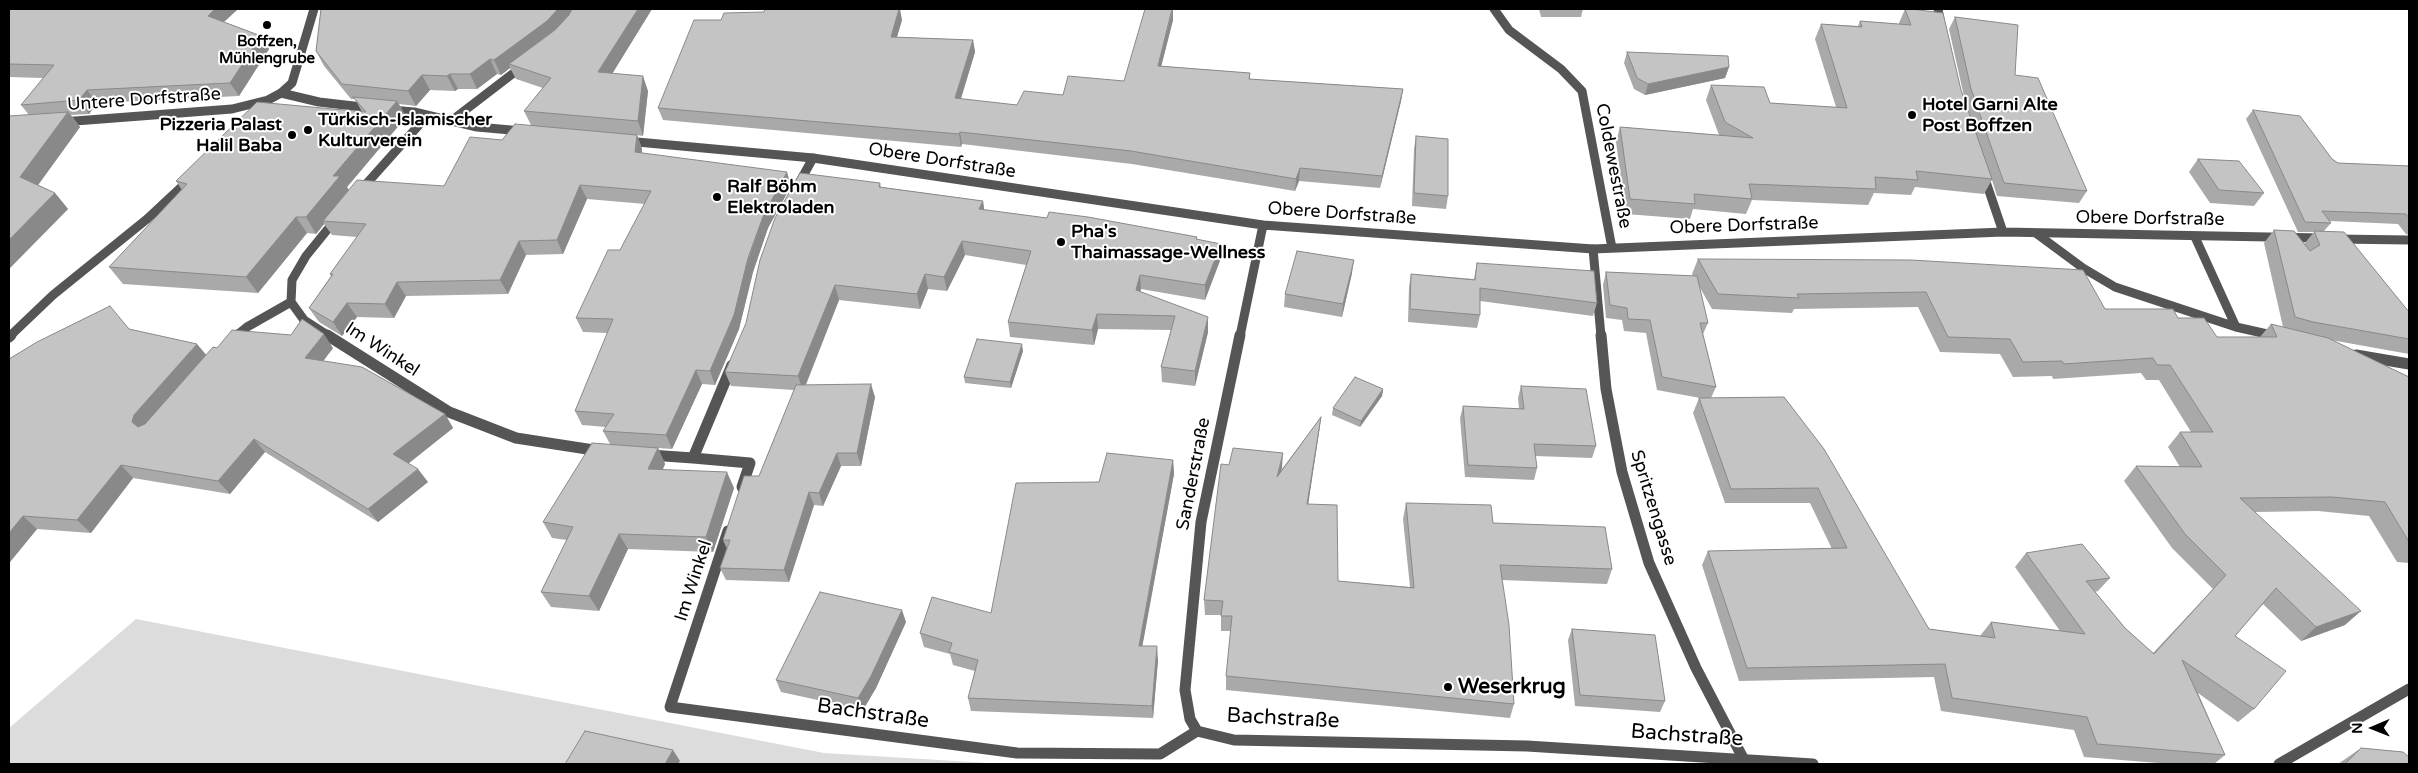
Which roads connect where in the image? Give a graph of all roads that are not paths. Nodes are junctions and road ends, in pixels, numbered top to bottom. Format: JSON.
{"nodes":[{"id":1,"x":314,"y":9,"type":"edge"},
{"id":2,"x":1494,"y":9,"type":"edge"},
{"id":3,"x":1938,"y":9,"type":"edge"},
{"id":4,"x":1944,"y":37,"type":"edge"},
{"id":5,"x":532,"y":59,"type":"edge"},
{"id":6,"x":281,"y":93,"type":"junction"},
{"id":7,"x":428,"y":116,"type":"junction"},
{"id":8,"x":452,"y":121,"type":"junction"},
{"id":9,"x":48,"y":123,"type":"edge"},
{"id":10,"x":536,"y":132,"type":"edge"},
{"id":11,"x":615,"y":140,"type":"edge"},
{"id":12,"x":813,"y":158,"type":"junction"},
{"id":13,"x":1981,"y":168,"type":"edge"},
{"id":14,"x":197,"y":172,"type":"edge"},
{"id":15,"x":356,"y":196,"type":"edge"},
{"id":16,"x":791,"y":198,"type":"edge"},
{"id":17,"x":343,"y":210,"type":"edge"},
{"id":18,"x":1263,"y":225,"type":"junction"},
{"id":19,"x":2003,"y":232,"type":"junction"},
{"id":20,"x":2037,"y":234,"type":"junction"},
{"id":21,"x":2195,"y":237,"type":"junction"},
{"id":22,"x":2409,"y":240,"type":"edge"},
{"id":23,"x":1593,"y":248,"type":"junction"},
{"id":24,"x":1612,"y":248,"type":"junction"},
{"id":25,"x":291,"y":302,"type":"junction"},
{"id":26,"x":2236,"y":327,"type":"junction"},
{"id":27,"x":9,"y":337,"type":"edge"},
{"id":28,"x":2284,"y":338,"type":"edge"},
{"id":29,"x":224,"y":349,"type":"edge"},
{"id":30,"x":2350,"y":354,"type":"edge"},
{"id":31,"x":734,"y":358,"type":"edge"},
{"id":32,"x":2409,"y":364,"type":"edge"},
{"id":33,"x":608,"y":452,"type":"edge"},
{"id":34,"x":637,"y":454,"type":"edge"},
{"id":35,"x":693,"y":458,"type":"junction"},
{"id":36,"x":738,"y":501,"type":"edge"},
{"id":37,"x":732,"y":520,"type":"edge"},
{"id":38,"x":2409,"y":689,"type":"edge"},
{"id":39,"x":670,"y":707,"type":"joint"},
{"id":40,"x":1197,"y":731,"type":"junction"},
{"id":41,"x":1744,"y":760,"type":"junction"},
{"id":42,"x":1813,"y":764,"type":"edge"},
{"id":43,"x":2279,"y":764,"type":"edge"}],
"edges":[{"from":1,"to":6,"type":"street"},
{"from":2,"to":24,"type":"street","name":"Coldewestraße"},
{"from":3,"to":4,"type":"street"},
{"from":5,"to":8,"type":"street"},
{"from":6,"to":7,"type":"street"},
{"from":6,"to":9,"type":"street","name":"Untere Dorfstraße"},
{"from":7,"to":8,"type":"street"},
{"from":7,"to":15,"type":"street"},
{"from":8,"to":10,"type":"street"},
{"from":11,"to":12,"type":"street","name":"Obere Dorfstraße"},
{"from":12,"to":16,"type":"street"},
{"from":12,"to":18,"type":"street","name":"Obere Dorfstraße"},
{"from":13,"to":19,"type":"street"},
{"from":14,"to":27,"type":"street"},
{"from":17,"to":25,"type":"street"},
{"from":18,"to":23,"type":"street","name":"Obere Dorfstraße"},
{"from":18,"to":40,"type":"street","name":"Sanderstraße"},
{"from":19,"to":20,"type":"street","name":"Obere Dorfstraße"},
{"from":19,"to":24,"type":"street","name":"Obere Dorfstraße"},
{"from":20,"to":21,"type":"street","name":"Obere Dorfstraße"},
{"from":20,"to":26,"type":"street"},
{"from":21,"to":22,"type":"street","name":"Obere Dorfstraße"},
{"from":21,"to":26,"type":"street"},
{"from":23,"to":24,"type":"street","name":"Obere Dorfstraße"},
{"from":23,"to":41,"type":"street","name":"Spritzengasse"},
{"from":25,"to":29,"type":"street"},
{"from":25,"to":33,"type":"street","name":"Im Winkel"},
{"from":26,"to":28,"type":"street"},
{"from":30,"to":32,"type":"street"},
{"from":31,"to":35,"type":"street"},
{"from":34,"to":35,"type":"street"},
{"from":35,"to":36,"type":"street"},
{"from":37,"to":39,"type":"street","name":"Im Winkel"},
{"from":38,"to":43,"type":"street"},
{"from":39,"to":40,"type":"street","name":"Bachstraße"},
{"from":40,"to":41,"type":"street","name":"Bachstraße"},
{"from":41,"to":42,"type":"street","name":"Bachstraße"}]}
